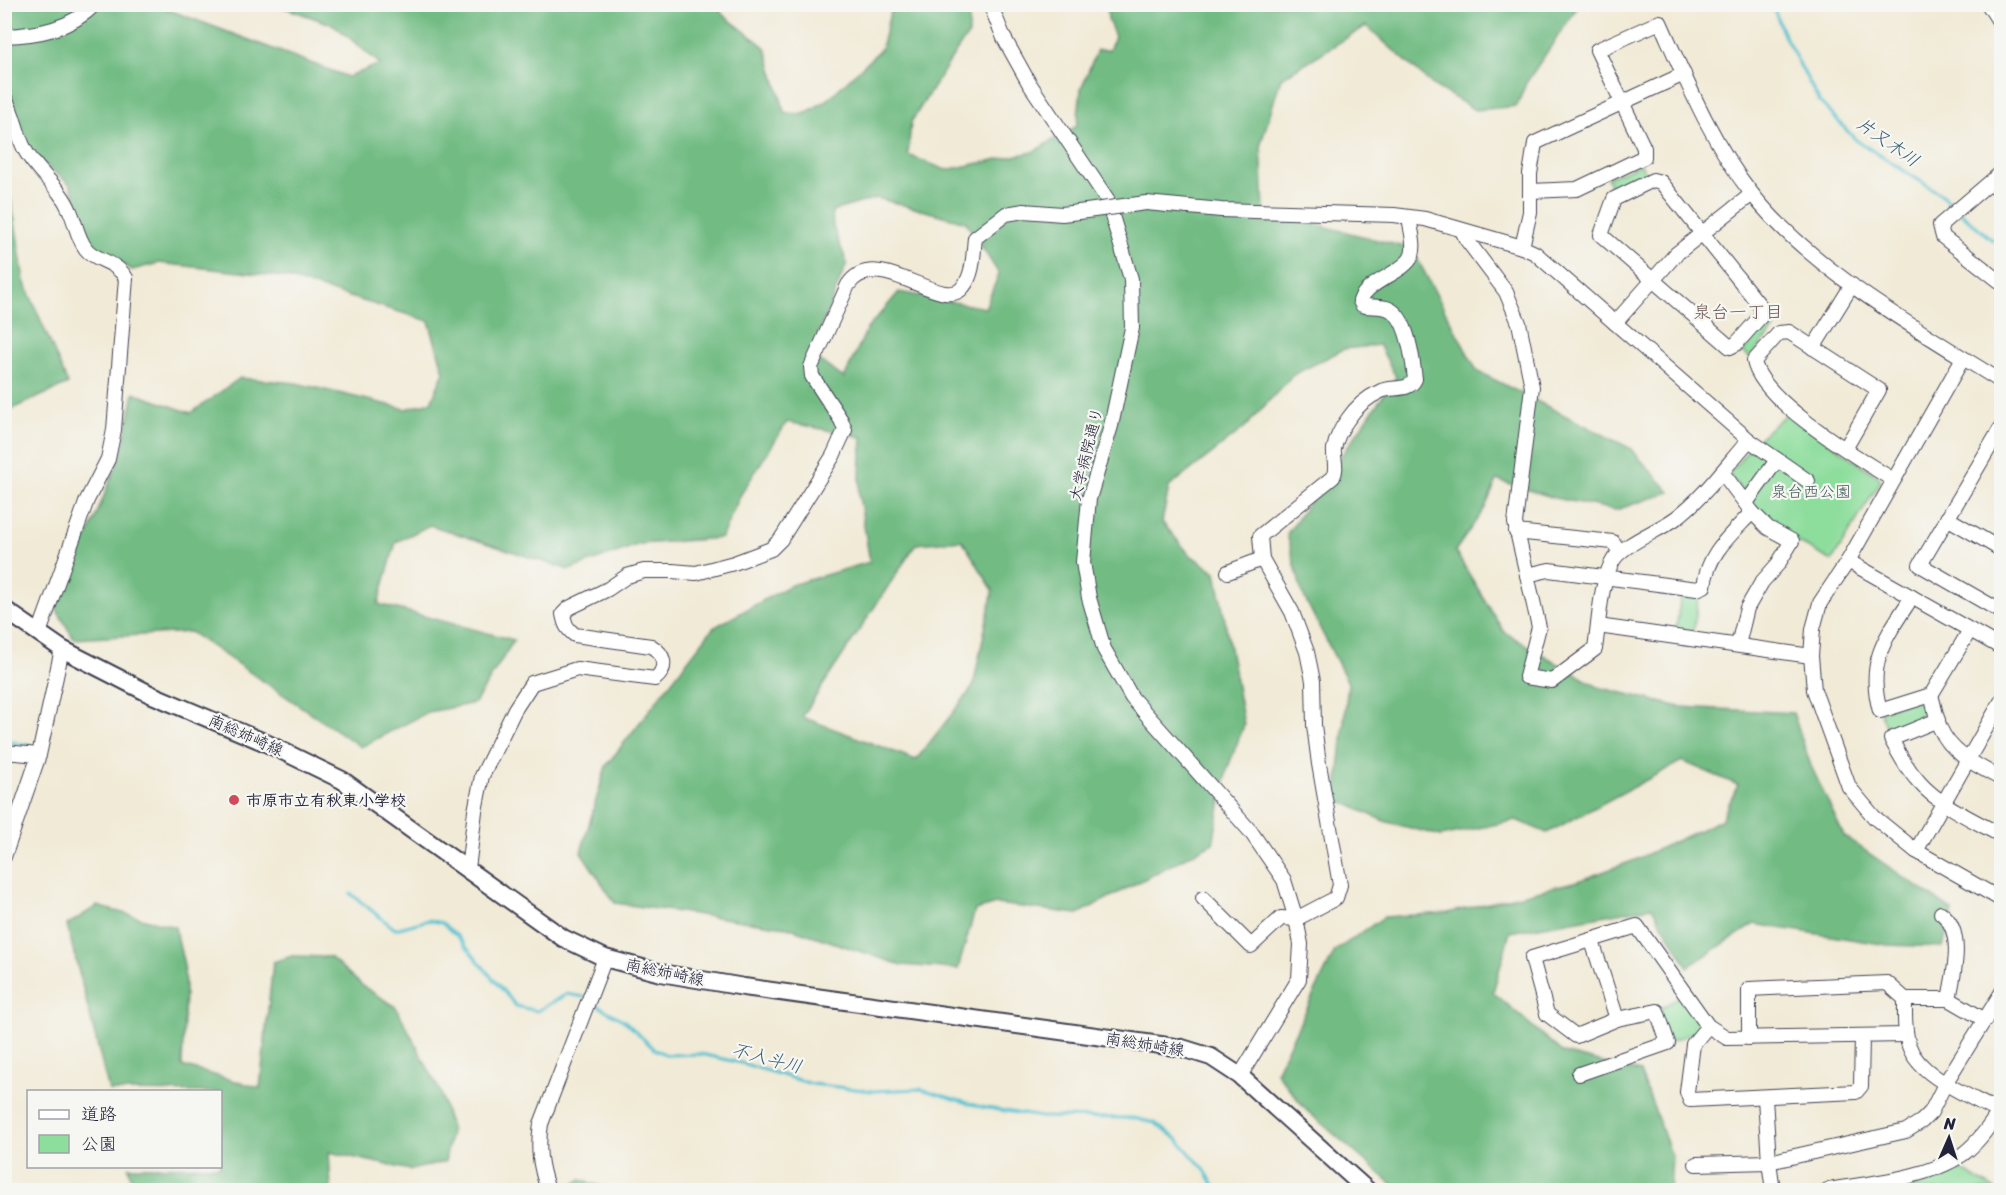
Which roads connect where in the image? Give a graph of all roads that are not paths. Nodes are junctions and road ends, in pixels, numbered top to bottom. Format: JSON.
{"nodes":[{"id":1,"x":95,"y":4,"type":"edge"},
{"id":2,"x":990,"y":4,"type":"edge"},
{"id":3,"x":1988,"y":4,"type":"edge"},
{"id":4,"x":2001,"y":26,"type":"edge"},
{"id":5,"x":4,"y":36,"type":"edge"},
{"id":6,"x":1684,"y":75,"type":"junction"},
{"id":7,"x":4,"y":96,"type":"edge"},
{"id":8,"x":1622,"y":103,"type":"junction"},
{"id":9,"x":2001,"y":172,"type":"edge"},
{"id":10,"x":1531,"y":191,"type":"junction"},
{"id":11,"x":1752,"y":194,"type":"junction"},
{"id":12,"x":1409,"y":217,"type":"junction"},
{"id":13,"x":1462,"y":230,"type":"junction"},
{"id":14,"x":1701,"y":233,"type":"junction"},
{"id":15,"x":1522,"y":247,"type":"junction"},
{"id":16,"x":1652,"y":280,"type":"junction"},
{"id":17,"x":2001,"y":283,"type":"edge"},
{"id":18,"x":1852,"y":285,"type":"junction"},
{"id":19,"x":1615,"y":323,"type":"junction"},
{"id":20,"x":1813,"y":348,"type":"junction"},
{"id":21,"x":1963,"y":358,"type":"junction"},
{"id":22,"x":2001,"y":382,"type":"edge"},
{"id":23,"x":2001,"y":426,"type":"edge"},
{"id":24,"x":1749,"y":440,"type":"junction"},
{"id":25,"x":1845,"y":449,"type":"junction"},
{"id":26,"x":1777,"y":460,"type":"junction"},
{"id":27,"x":1722,"y":472,"type":"junction"},
{"id":28,"x":1893,"y":480,"type":"junction"},
{"id":29,"x":1808,"y":482,"type":"dead end"},
{"id":30,"x":1749,"y":507,"type":"junction"},
{"id":31,"x":1947,"y":518,"type":"junction"},
{"id":32,"x":1516,"y":532,"type":"junction"},
{"id":33,"x":2001,"y":550,"type":"edge"},
{"id":34,"x":1620,"y":552,"type":"junction"},
{"id":35,"x":1262,"y":559,"type":"junction"},
{"id":36,"x":1848,"y":561,"type":"junction"},
{"id":37,"x":1228,"y":572,"type":"dead end"},
{"id":38,"x":1527,"y":575,"type":"junction"},
{"id":39,"x":1606,"y":577,"type":"junction"},
{"id":40,"x":1912,"y":597,"type":"junction"},
{"id":41,"x":4,"y":609,"type":"edge"},
{"id":42,"x":2001,"y":612,"type":"edge"},
{"id":43,"x":1598,"y":626,"type":"junction"},
{"id":44,"x":1970,"y":630,"type":"junction"},
{"id":45,"x":39,"y":633,"type":"junction"},
{"id":46,"x":1738,"y":645,"type":"junction"},
{"id":47,"x":2001,"y":648,"type":"edge"},
{"id":48,"x":62,"y":649,"type":"junction"},
{"id":49,"x":1811,"y":656,"type":"junction"},
{"id":50,"x":1931,"y":695,"type":"junction"},
{"id":51,"x":2001,"y":700,"type":"edge"},
{"id":52,"x":1938,"y":720,"type":"junction"},
{"id":53,"x":4,"y":752,"type":"edge"},
{"id":54,"x":39,"y":755,"type":"junction"},
{"id":55,"x":1968,"y":759,"type":"junction"},
{"id":56,"x":2001,"y":779,"type":"edge"},
{"id":57,"x":1944,"y":802,"type":"junction"},
{"id":58,"x":2001,"y":836,"type":"edge"},
{"id":59,"x":1916,"y":852,"type":"junction"},
{"id":60,"x":4,"y":857,"type":"edge"},
{"id":61,"x":468,"y":869,"type":"junction"},
{"id":62,"x":1203,"y":898,"type":"dead end"},
{"id":63,"x":2001,"y":900,"type":"edge"},
{"id":64,"x":1941,"y":913,"type":"dead end"},
{"id":65,"x":1296,"y":919,"type":"junction"},
{"id":66,"x":1592,"y":941,"type":"junction"},
{"id":67,"x":605,"y":958,"type":"junction"},
{"id":68,"x":2001,"y":992,"type":"edge"},
{"id":69,"x":1905,"y":999,"type":"junction"},
{"id":70,"x":1949,"y":999,"type":"junction"},
{"id":71,"x":1617,"y":1019,"type":"junction"},
{"id":72,"x":1985,"y":1020,"type":"junction"},
{"id":73,"x":1708,"y":1026,"type":"junction"},
{"id":74,"x":1906,"y":1035,"type":"junction"},
{"id":75,"x":1862,"y":1036,"type":"junction"},
{"id":76,"x":1749,"y":1038,"type":"junction"},
{"id":77,"x":1579,"y":1074,"type":"dead end"},
{"id":78,"x":1240,"y":1076,"type":"junction"},
{"id":79,"x":1946,"y":1082,"type":"junction"},
{"id":80,"x":1765,"y":1098,"type":"junction"},
{"id":81,"x":2000,"y":1109,"type":"edge"},
{"id":82,"x":1769,"y":1162,"type":"junction"},
{"id":83,"x":1696,"y":1164,"type":"dead end"},
{"id":84,"x":548,"y":1191,"type":"edge"},
{"id":85,"x":1367,"y":1191,"type":"edge"},
{"id":86,"x":1773,"y":1191,"type":"edge"},
{"id":87,"x":1828,"y":1191,"type":"edge"}],
"edges":[{"from":1,"to":5,"type":"street"},
{"from":2,"to":65,"type":"street","name":"大学病院通り"},
{"from":3,"to":4,"type":"street"},
{"from":6,"to":8,"type":"street"},
{"from":6,"to":8,"type":"street"},
{"from":6,"to":11,"type":"street"},
{"from":7,"to":45,"type":"street"},
{"from":8,"to":10,"type":"street"},
{"from":8,"to":10,"type":"street"},
{"from":9,"to":17,"type":"street"},
{"from":10,"to":15,"type":"street"},
{"from":11,"to":14,"type":"street"},
{"from":11,"to":18,"type":"street"},
{"from":12,"to":13,"type":"street"},
{"from":12,"to":35,"type":"street"},
{"from":12,"to":61,"type":"street","bridge":true},
{"from":13,"to":15,"type":"street"},
{"from":13,"to":32,"type":"street"},
{"from":14,"to":16,"type":"street"},
{"from":14,"to":16,"type":"street"},
{"from":14,"to":16,"type":"street"},
{"from":15,"to":19,"type":"street"},
{"from":16,"to":19,"type":"street"},
{"from":18,"to":20,"type":"street"},
{"from":18,"to":21,"type":"street"},
{"from":19,"to":24,"type":"street"},
{"from":20,"to":25,"type":"street"},
{"from":20,"to":25,"type":"street"},
{"from":21,"to":22,"type":"street"},
{"from":21,"to":28,"type":"street"},
{"from":23,"to":31,"type":"street"},
{"from":24,"to":26,"type":"street"},
{"from":24,"to":27,"type":"street"},
{"from":25,"to":28,"type":"street"},
{"from":26,"to":29,"type":"street"},
{"from":26,"to":30,"type":"street"},
{"from":27,"to":30,"type":"street"},
{"from":27,"to":34,"type":"street"},
{"from":28,"to":36,"type":"street"},
{"from":30,"to":39,"type":"street"},
{"from":30,"to":46,"type":"street"},
{"from":31,"to":33,"type":"street"},
{"from":31,"to":42,"type":"street"},
{"from":32,"to":34,"type":"street"},
{"from":32,"to":38,"type":"street"},
{"from":34,"to":39,"type":"street"},
{"from":35,"to":37,"type":"street"},
{"from":35,"to":65,"type":"street"},
{"from":36,"to":40,"type":"street"},
{"from":36,"to":49,"type":"street"},
{"from":38,"to":39,"type":"street"},
{"from":38,"to":43,"type":"street"},
{"from":39,"to":43,"type":"street"},
{"from":40,"to":44,"type":"street"},
{"from":40,"to":50,"type":"street"},
{"from":41,"to":45,"type":"main road","name":"南総姉崎線"},
{"from":43,"to":46,"type":"street"},
{"from":44,"to":47,"type":"street"},
{"from":44,"to":50,"type":"street"},
{"from":45,"to":48,"type":"main road","name":"南総姉崎線"},
{"from":46,"to":49,"type":"street"},
{"from":48,"to":54,"type":"street"},
{"from":48,"to":61,"type":"main road","name":"南総姉崎線"},
{"from":49,"to":59,"type":"street"},
{"from":50,"to":52,"type":"street"},
{"from":51,"to":55,"type":"street"},
{"from":52,"to":55,"type":"street"},
{"from":52,"to":57,"type":"street"},
{"from":53,"to":54,"type":"street"},
{"from":54,"to":60,"type":"street"},
{"from":55,"to":56,"type":"street"},
{"from":55,"to":57,"type":"street"},
{"from":57,"to":58,"type":"street"},
{"from":57,"to":59,"type":"street"},
{"from":59,"to":63,"type":"street"},
{"from":61,"to":67,"type":"main road","name":"南総姉崎線"},
{"from":62,"to":65,"type":"street"},
{"from":64,"to":70,"type":"street"},
{"from":65,"to":78,"type":"street","name":"大学病院通り"},
{"from":66,"to":71,"type":"street"},
{"from":66,"to":71,"type":"street"},
{"from":66,"to":73,"type":"street"},
{"from":67,"to":78,"type":"main road","name":"南総姉崎線"},
{"from":67,"to":84,"type":"street"},
{"from":68,"to":72,"type":"street"},
{"from":69,"to":70,"type":"street"},
{"from":69,"to":74,"type":"street"},
{"from":69,"to":76,"type":"street"},
{"from":70,"to":72,"type":"street"},
{"from":71,"to":77,"type":"street"},
{"from":72,"to":79,"type":"street"},
{"from":73,"to":76,"type":"street"},
{"from":73,"to":80,"type":"street"},
{"from":74,"to":75,"type":"street"},
{"from":74,"to":79,"type":"street"},
{"from":75,"to":76,"type":"street"},
{"from":75,"to":80,"type":"street"},
{"from":78,"to":85,"type":"main road","name":"南総姉崎線"},
{"from":79,"to":81,"type":"street"},
{"from":79,"to":82,"type":"street"},
{"from":80,"to":82,"type":"street"},
{"from":81,"to":87,"type":"street"},
{"from":82,"to":83,"type":"street"},
{"from":82,"to":86,"type":"street"}]}
